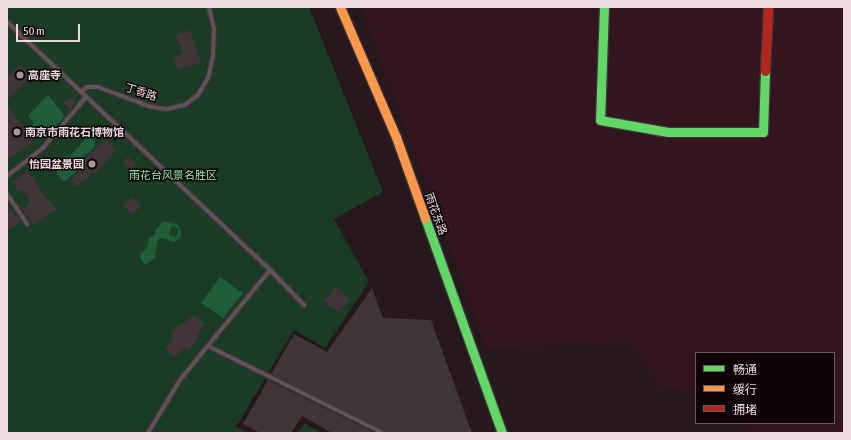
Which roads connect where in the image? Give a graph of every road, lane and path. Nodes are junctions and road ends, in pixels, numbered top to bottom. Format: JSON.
{"nodes":[{"id":1,"x":209,"y":7,"type":"edge"},
{"id":2,"x":340,"y":7,"type":"edge"},
{"id":3,"x":604,"y":7,"type":"edge"},
{"id":4,"x":768,"y":7,"type":"edge"},
{"id":5,"x":7,"y":22,"type":"edge"},
{"id":6,"x":81,"y":92,"type":"junction"},
{"id":7,"x":86,"y":97,"type":"junction"},
{"id":8,"x":7,"y":176,"type":"edge"},
{"id":9,"x":7,"y":194,"type":"edge"},
{"id":10,"x":27,"y":224,"type":"dead end"},
{"id":11,"x":270,"y":270,"type":"junction"},
{"id":12,"x":304,"y":305,"type":"dead end"},
{"id":13,"x":208,"y":346,"type":"junction"},
{"id":14,"x":148,"y":433,"type":"edge"},
{"id":15,"x":383,"y":433,"type":"edge"},
{"id":16,"x":502,"y":433,"type":"edge"}],
"edges":[{"from":1,"to":6,"type":"lane","name":"丁香路"},
{"from":2,"to":16,"type":"main road","name":"雨花东路"},
{"from":3,"to":4,"type":"main road"},
{"from":5,"to":6,"type":"lane"},
{"from":6,"to":7,"type":"lane"},
{"from":7,"to":8,"type":"lane"},
{"from":7,"to":11,"type":"lane"},
{"from":9,"to":10,"type":"lane"},
{"from":11,"to":12,"type":"lane"},
{"from":11,"to":13,"type":"lane"},
{"from":13,"to":14,"type":"lane"},
{"from":13,"to":15,"type":"lane"}]}
